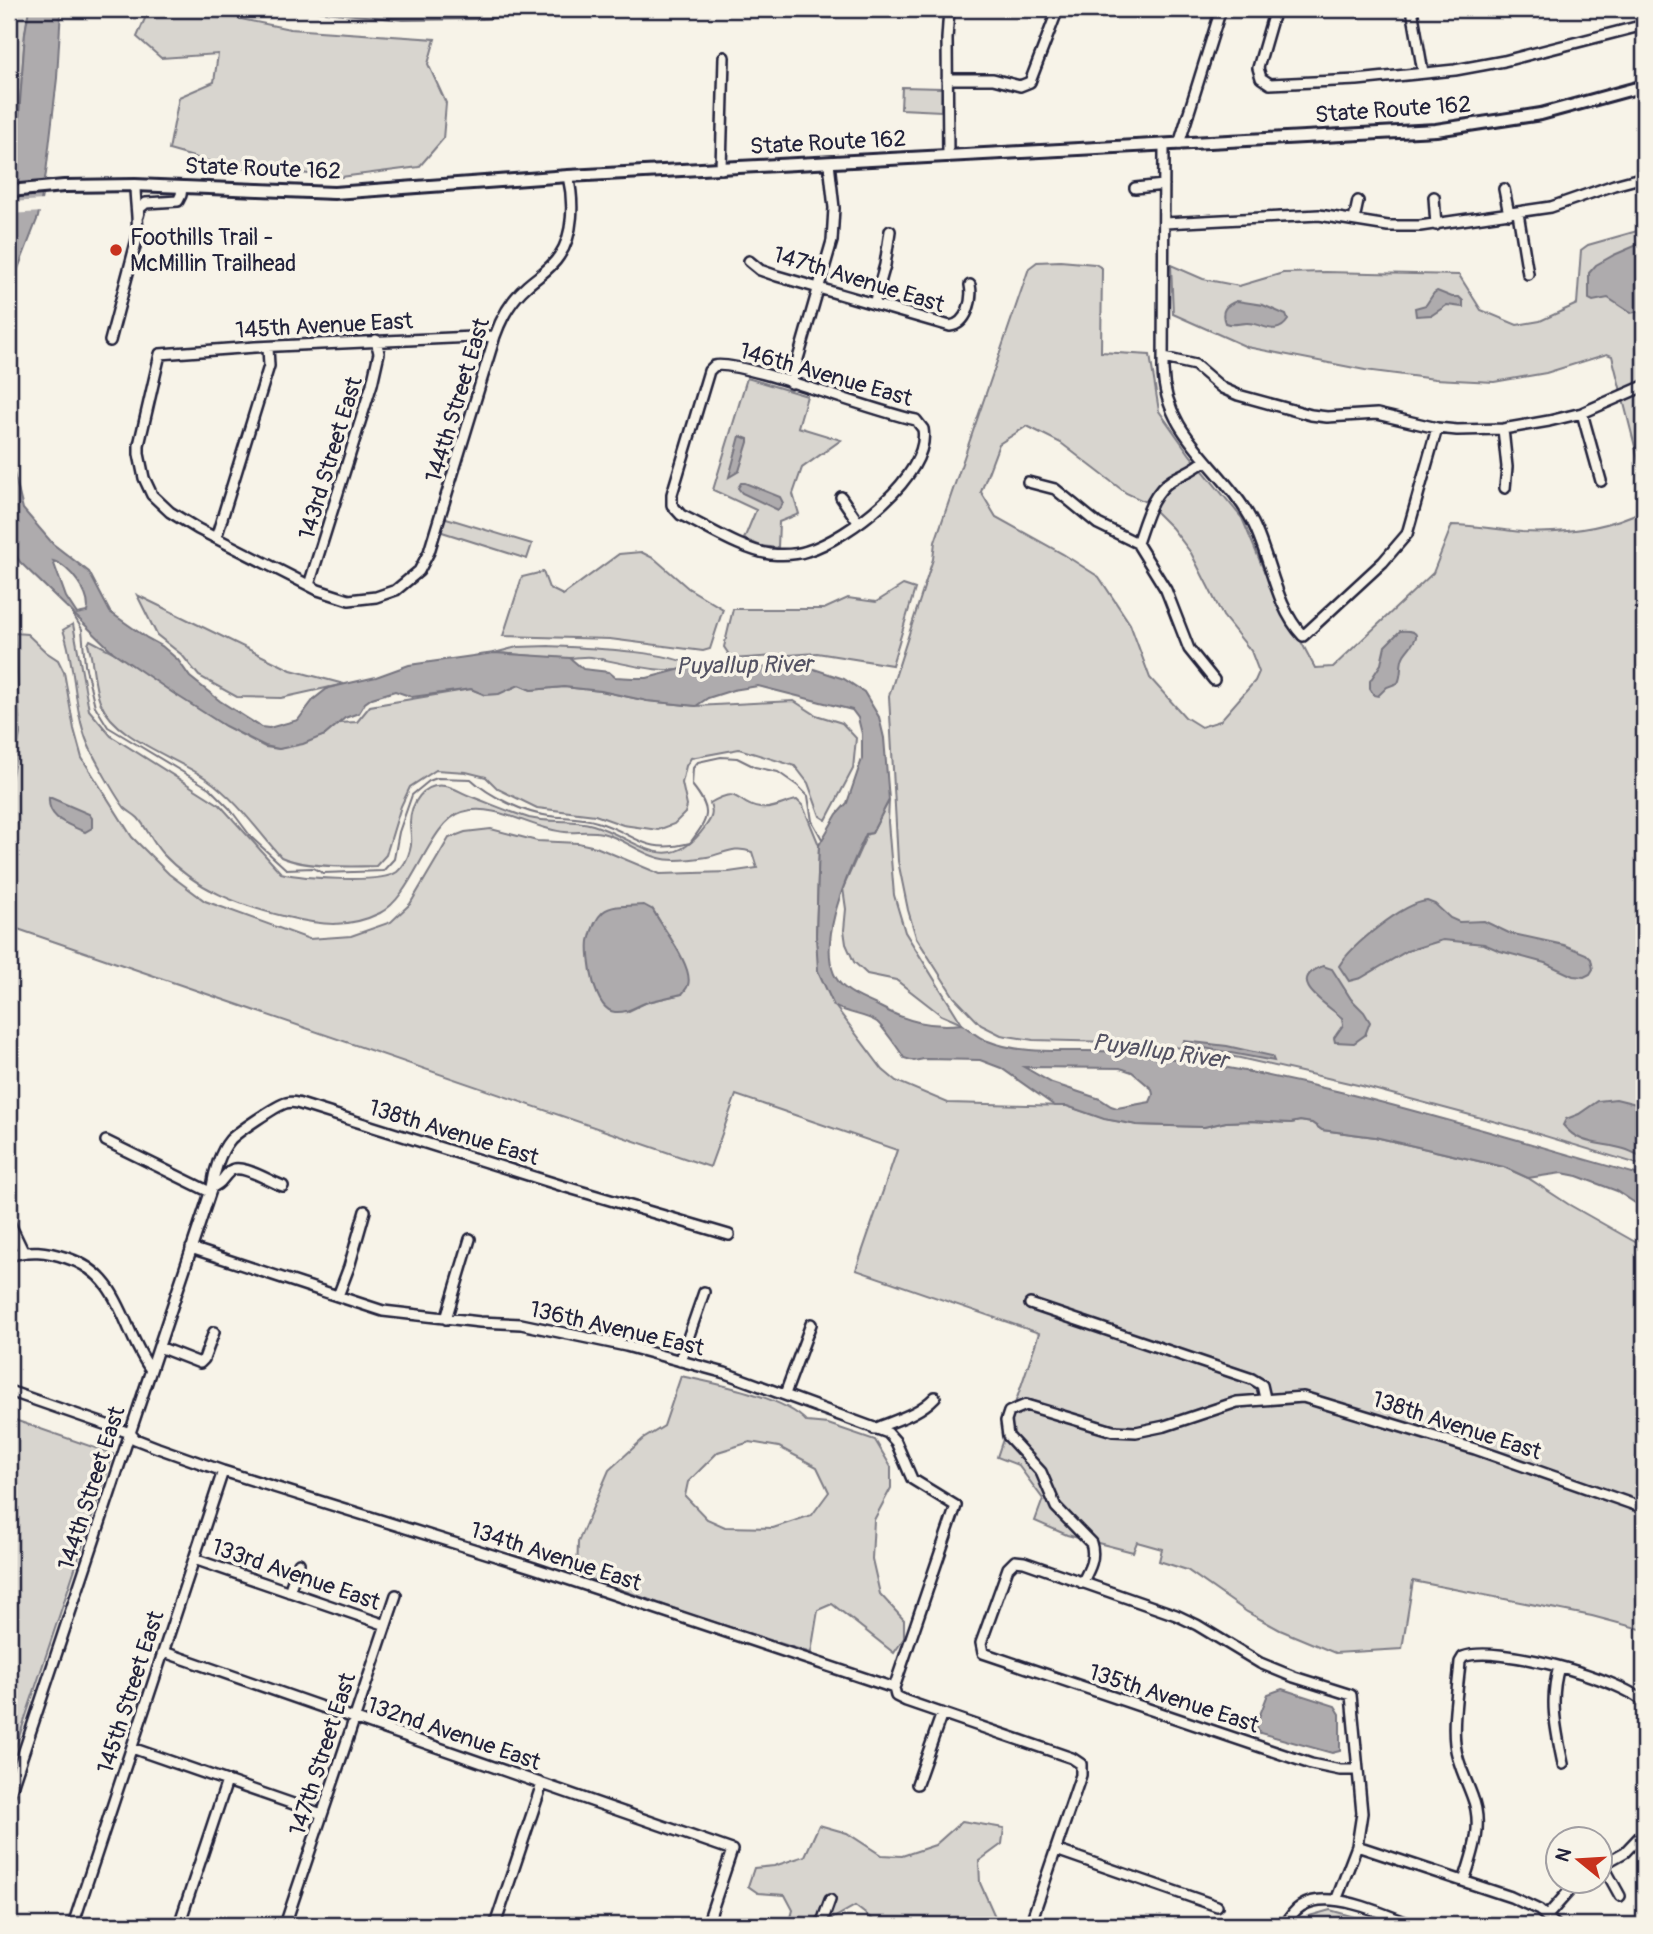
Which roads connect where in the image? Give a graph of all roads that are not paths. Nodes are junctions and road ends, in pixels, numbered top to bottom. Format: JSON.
{"nodes":[{"id":1,"x":949,"y":9,"type":"edge"},
{"id":2,"x":1058,"y":9,"type":"edge"},
{"id":3,"x":1221,"y":9,"type":"edge"},
{"id":4,"x":1275,"y":9,"type":"edge"},
{"id":5,"x":1412,"y":9,"type":"edge"},
{"id":6,"x":1644,"y":24,"type":"edge"},
{"id":7,"x":724,"y":57,"type":"dead end"},
{"id":8,"x":1423,"y":72,"type":"junction"},
{"id":9,"x":947,"y":79,"type":"junction"},
{"id":10,"x":1644,"y":86,"type":"edge"},
{"id":11,"x":1179,"y":144,"type":"junction"},
{"id":12,"x":1164,"y":145,"type":"junction"},
{"id":13,"x":948,"y":156,"type":"junction"},
{"id":14,"x":829,"y":163,"type":"junction"},
{"id":15,"x":722,"y":169,"type":"junction"},
{"id":16,"x":568,"y":176,"type":"junction"},
{"id":17,"x":1644,"y":177,"type":"edge"},
{"id":18,"x":135,"y":185,"type":"junction"},
{"id":19,"x":1164,"y":185,"type":"junction"},
{"id":20,"x":181,"y":187,"type":"junction"},
{"id":21,"x":1135,"y":188,"type":"dead end"},
{"id":22,"x":1504,"y":188,"type":"dead end"},
{"id":23,"x":9,"y":191,"type":"edge"},
{"id":24,"x":1434,"y":197,"type":"dead end"},
{"id":25,"x":1358,"y":201,"type":"dead end"},
{"id":26,"x":1513,"y":213,"type":"junction"},
{"id":27,"x":138,"y":218,"type":"junction"},
{"id":28,"x":1354,"y":220,"type":"junction"},
{"id":29,"x":1165,"y":223,"type":"junction"},
{"id":30,"x":1436,"y":225,"type":"junction"},
{"id":31,"x":890,"y":231,"type":"dead end"},
{"id":32,"x":750,"y":261,"type":"dead end"},
{"id":33,"x":1528,"y":274,"type":"dead end"},
{"id":34,"x":970,"y":285,"type":"dead end"},
{"id":35,"x":820,"y":288,"type":"junction"},
{"id":36,"x":874,"y":304,"type":"junction"},
{"id":37,"x":495,"y":336,"type":"junction"},
{"id":38,"x":376,"y":340,"type":"junction"},
{"id":39,"x":110,"y":341,"type":"dead end"},
{"id":40,"x":268,"y":347,"type":"junction"},
{"id":41,"x":1164,"y":358,"type":"junction"},
{"id":42,"x":792,"y":383,"type":"junction"},
{"id":43,"x":1644,"y":386,"type":"edge"},
{"id":44,"x":1582,"y":413,"type":"junction"},
{"id":45,"x":1437,"y":428,"type":"junction"},
{"id":46,"x":1503,"y":429,"type":"junction"},
{"id":47,"x":1205,"y":460,"type":"junction"},
{"id":48,"x":1601,"y":481,"type":"dead end"},
{"id":49,"x":1028,"y":482,"type":"dead end"},
{"id":50,"x":1504,"y":488,"type":"dead end"},
{"id":51,"x":841,"y":497,"type":"dead end"},
{"id":52,"x":858,"y":522,"type":"junction"},
{"id":53,"x":216,"y":538,"type":"junction"},
{"id":54,"x":1137,"y":543,"type":"junction"},
{"id":55,"x":309,"y":585,"type":"junction"},
{"id":56,"x":1214,"y":680,"type":"dead end"},
{"id":57,"x":106,"y":1141,"type":"dead end"},
{"id":58,"x":283,"y":1186,"type":"dead end"},
{"id":59,"x":211,"y":1190,"type":"junction"},
{"id":60,"x":365,"y":1212,"type":"dead end"},
{"id":61,"x":9,"y":1222,"type":"edge"},
{"id":62,"x":729,"y":1235,"type":"dead end"},
{"id":63,"x":470,"y":1239,"type":"dead end"},
{"id":64,"x":191,"y":1248,"type":"junction"},
{"id":65,"x":23,"y":1251,"type":"junction"},
{"id":66,"x":9,"y":1256,"type":"edge"},
{"id":67,"x":704,"y":1292,"type":"dead end"},
{"id":68,"x":338,"y":1296,"type":"junction"},
{"id":69,"x":1030,"y":1304,"type":"dead end"},
{"id":70,"x":446,"y":1319,"type":"junction"},
{"id":71,"x":811,"y":1324,"type":"dead end"},
{"id":72,"x":214,"y":1332,"type":"dead end"},
{"id":73,"x":159,"y":1347,"type":"junction"},
{"id":74,"x":680,"y":1361,"type":"junction"},
{"id":75,"x":151,"y":1370,"type":"junction"},
{"id":76,"x":9,"y":1391,"type":"edge"},
{"id":77,"x":785,"y":1394,"type":"junction"},
{"id":78,"x":935,"y":1397,"type":"dead end"},
{"id":79,"x":1265,"y":1398,"type":"junction"},
{"id":80,"x":874,"y":1429,"type":"junction"},
{"id":81,"x":130,"y":1433,"type":"junction"},
{"id":82,"x":223,"y":1471,"type":"junction"},
{"id":83,"x":1635,"y":1505,"type":"dead end"},
{"id":84,"x":194,"y":1559,"type":"junction"},
{"id":85,"x":299,"y":1563,"type":"dead end"},
{"id":86,"x":1082,"y":1583,"type":"junction"},
{"id":87,"x":289,"y":1592,"type":"junction"},
{"id":88,"x":396,"y":1595,"type":"dead end"},
{"id":89,"x":386,"y":1625,"type":"junction"},
{"id":90,"x":164,"y":1652,"type":"junction"},
{"id":91,"x":1559,"y":1667,"type":"junction"},
{"id":92,"x":894,"y":1688,"type":"junction"},
{"id":93,"x":1644,"y":1702,"type":"edge"},
{"id":94,"x":942,"y":1713,"type":"junction"},
{"id":95,"x":354,"y":1719,"type":"junction"},
{"id":96,"x":132,"y":1748,"type":"junction"},
{"id":97,"x":1563,"y":1764,"type":"dead end"},
{"id":98,"x":1357,"y":1770,"type":"junction"},
{"id":99,"x":227,"y":1781,"type":"junction"},
{"id":100,"x":542,"y":1784,"type":"junction"},
{"id":101,"x":917,"y":1784,"type":"dead end"},
{"id":102,"x":9,"y":1796,"type":"edge"},
{"id":103,"x":322,"y":1814,"type":"junction"},
{"id":104,"x":1644,"y":1832,"type":"edge"},
{"id":105,"x":1357,"y":1846,"type":"junction"},
{"id":106,"x":1056,"y":1850,"type":"junction"},
{"id":107,"x":1614,"y":1859,"type":"edge"},
{"id":108,"x":1464,"y":1881,"type":"junction"},
{"id":109,"x":1614,"y":1886,"type":"edge"},
{"id":110,"x":1564,"y":1896,"type":"edge"},
{"id":111,"x":1620,"y":1896,"type":"dead end"},
{"id":112,"x":1337,"y":1898,"type":"junction"},
{"id":113,"x":830,"y":1900,"type":"dead end"},
{"id":114,"x":1217,"y":1906,"type":"dead end"},
{"id":115,"x":1547,"y":1916,"type":"junction"},
{"id":116,"x":73,"y":1925,"type":"edge"},
{"id":117,"x":179,"y":1925,"type":"edge"},
{"id":118,"x":285,"y":1925,"type":"edge"},
{"id":119,"x":495,"y":1925,"type":"edge"},
{"id":120,"x":707,"y":1925,"type":"edge"},
{"id":121,"x":821,"y":1925,"type":"edge"},
{"id":122,"x":1030,"y":1925,"type":"edge"},
{"id":123,"x":1286,"y":1925,"type":"edge"},
{"id":124,"x":1412,"y":1925,"type":"edge"},
{"id":125,"x":1556,"y":1925,"type":"edge"}],
"edges":[{"from":1,"to":9,"type":"street"},
{"from":2,"to":9,"type":"street"},
{"from":3,"to":11,"type":"street"},
{"from":4,"to":8,"type":"street"},
{"from":5,"to":8,"type":"street"},
{"from":6,"to":8,"type":"street"},
{"from":7,"to":15,"type":"street"},
{"from":9,"to":13,"type":"street"},
{"from":10,"to":11,"type":"main road","name":"State Route 162"},
{"from":11,"to":12,"type":"main road","name":"State Route 162"},
{"from":12,"to":13,"type":"main road","name":"State Route 162"},
{"from":12,"to":19,"type":"street"},
{"from":13,"to":14,"type":"main road","name":"State Route 162"},
{"from":14,"to":15,"type":"main road","name":"State Route 162"},
{"from":14,"to":35,"type":"street"},
{"from":15,"to":16,"type":"main road","name":"State Route 162"},
{"from":16,"to":20,"type":"main road","name":"State Route 162"},
{"from":16,"to":37,"type":"street","name":"144th Street East"},
{"from":17,"to":26,"type":"street"},
{"from":18,"to":20,"type":"main road","name":"State Route 162"},
{"from":18,"to":23,"type":"main road","name":"State Route 162"},
{"from":18,"to":27,"type":"street"},
{"from":19,"to":21,"type":"street"},
{"from":19,"to":29,"type":"street"},
{"from":20,"to":27,"type":"street"},
{"from":22,"to":26,"type":"street"},
{"from":24,"to":30,"type":"street"},
{"from":25,"to":28,"type":"street"},
{"from":26,"to":30,"type":"street"},
{"from":26,"to":33,"type":"street"},
{"from":27,"to":39,"type":"street"},
{"from":28,"to":29,"type":"street"},
{"from":28,"to":30,"type":"street"},
{"from":29,"to":41,"type":"street"},
{"from":31,"to":36,"type":"street"},
{"from":32,"to":35,"type":"street","name":"147th Avenue East"},
{"from":34,"to":36,"type":"street","name":"147th Avenue East"},
{"from":35,"to":36,"type":"street","name":"147th Avenue East"},
{"from":35,"to":42,"type":"street"},
{"from":37,"to":38,"type":"street","name":"145th Avenue East"},
{"from":37,"to":55,"type":"street","name":"144th Street East"},
{"from":38,"to":40,"type":"street","name":"145th Avenue East"},
{"from":38,"to":55,"type":"street","name":"143rd Street East"},
{"from":40,"to":53,"type":"street"},
{"from":40,"to":53,"type":"street","name":"145th Avenue East"},
{"from":41,"to":45,"type":"street"},
{"from":41,"to":47,"type":"street"},
{"from":42,"to":52,"type":"street","name":"146th Avenue East"},
{"from":42,"to":52,"type":"street","name":"146th Avenue East"},
{"from":43,"to":44,"type":"street"},
{"from":44,"to":46,"type":"street"},
{"from":44,"to":48,"type":"street"},
{"from":45,"to":46,"type":"street"},
{"from":45,"to":47,"type":"street"},
{"from":46,"to":50,"type":"street"},
{"from":47,"to":54,"type":"street"},
{"from":49,"to":54,"type":"street"},
{"from":51,"to":52,"type":"street"},
{"from":53,"to":55,"type":"street"},
{"from":54,"to":56,"type":"street"},
{"from":57,"to":59,"type":"street"},
{"from":58,"to":59,"type":"street"},
{"from":59,"to":62,"type":"street","name":"138th Avenue East"},
{"from":59,"to":64,"type":"street","name":"144th Street East"},
{"from":60,"to":68,"type":"street"},
{"from":61,"to":65,"type":"street"},
{"from":63,"to":70,"type":"street"},
{"from":64,"to":68,"type":"street","name":"136th Avenue East"},
{"from":64,"to":73,"type":"street","name":"144th Street East"},
{"from":65,"to":66,"type":"street"},
{"from":65,"to":75,"type":"street"},
{"from":67,"to":74,"type":"street"},
{"from":68,"to":70,"type":"street","name":"136th Avenue East"},
{"from":69,"to":79,"type":"street"},
{"from":70,"to":74,"type":"street","name":"136th Avenue East"},
{"from":71,"to":77,"type":"street"},
{"from":72,"to":73,"type":"street"},
{"from":73,"to":75,"type":"street","name":"144th Street East"},
{"from":74,"to":77,"type":"street","name":"136th Avenue East"},
{"from":75,"to":81,"type":"street","name":"144th Street East"},
{"from":76,"to":81,"type":"street","name":"134th Avenue East"},
{"from":77,"to":80,"type":"street","name":"136th Avenue East"},
{"from":78,"to":80,"type":"street"},
{"from":79,"to":83,"type":"street","name":"138th Avenue East"},
{"from":79,"to":86,"type":"street","name":"138th Avenue East"},
{"from":80,"to":92,"type":"street","name":"136th Avenue East"},
{"from":81,"to":82,"type":"street","name":"134th Avenue East"},
{"from":81,"to":102,"type":"street","name":"144th Street East"},
{"from":82,"to":84,"type":"street","name":"145th Street East"},
{"from":82,"to":92,"type":"street","name":"134th Avenue East"},
{"from":84,"to":87,"type":"street","name":"133rd Avenue East"},
{"from":84,"to":90,"type":"street","name":"145th Street East"},
{"from":85,"to":87,"type":"street"},
{"from":86,"to":98,"type":"street"},
{"from":86,"to":98,"type":"street","name":"135th Avenue East"},
{"from":87,"to":89,"type":"street","name":"133rd Avenue East"},
{"from":88,"to":89,"type":"street","name":"147th Street East"},
{"from":89,"to":95,"type":"street","name":"147th Street East"},
{"from":90,"to":95,"type":"street","name":"132nd Avenue East"},
{"from":90,"to":96,"type":"street","name":"145th Street East"},
{"from":91,"to":93,"type":"street"},
{"from":91,"to":97,"type":"street"},
{"from":91,"to":108,"type":"street"},
{"from":92,"to":94,"type":"street","name":"134th Avenue East"},
{"from":94,"to":101,"type":"street"},
{"from":94,"to":106,"type":"street","name":"134th Avenue East"},
{"from":95,"to":100,"type":"street","name":"132nd Avenue East"},
{"from":95,"to":103,"type":"street","name":"147th Street East"},
{"from":96,"to":99,"type":"street"},
{"from":96,"to":116,"type":"street","name":"145th Street East"},
{"from":98,"to":105,"type":"street"},
{"from":99,"to":103,"type":"street"},
{"from":99,"to":117,"type":"street"},
{"from":100,"to":119,"type":"street"},
{"from":100,"to":120,"type":"street","name":"132nd Avenue East"},
{"from":103,"to":118,"type":"street","name":"147th Street East"},
{"from":104,"to":107,"type":"street"},
{"from":105,"to":108,"type":"street"},
{"from":105,"to":112,"type":"street"},
{"from":106,"to":114,"type":"street"},
{"from":106,"to":122,"type":"street"},
{"from":108,"to":115,"type":"street"},
{"from":109,"to":111,"type":"street"},
{"from":110,"to":115,"type":"street"},
{"from":112,"to":123,"type":"street"},
{"from":112,"to":124,"type":"street"},
{"from":113,"to":121,"type":"street"},
{"from":115,"to":125,"type":"street"}]}
